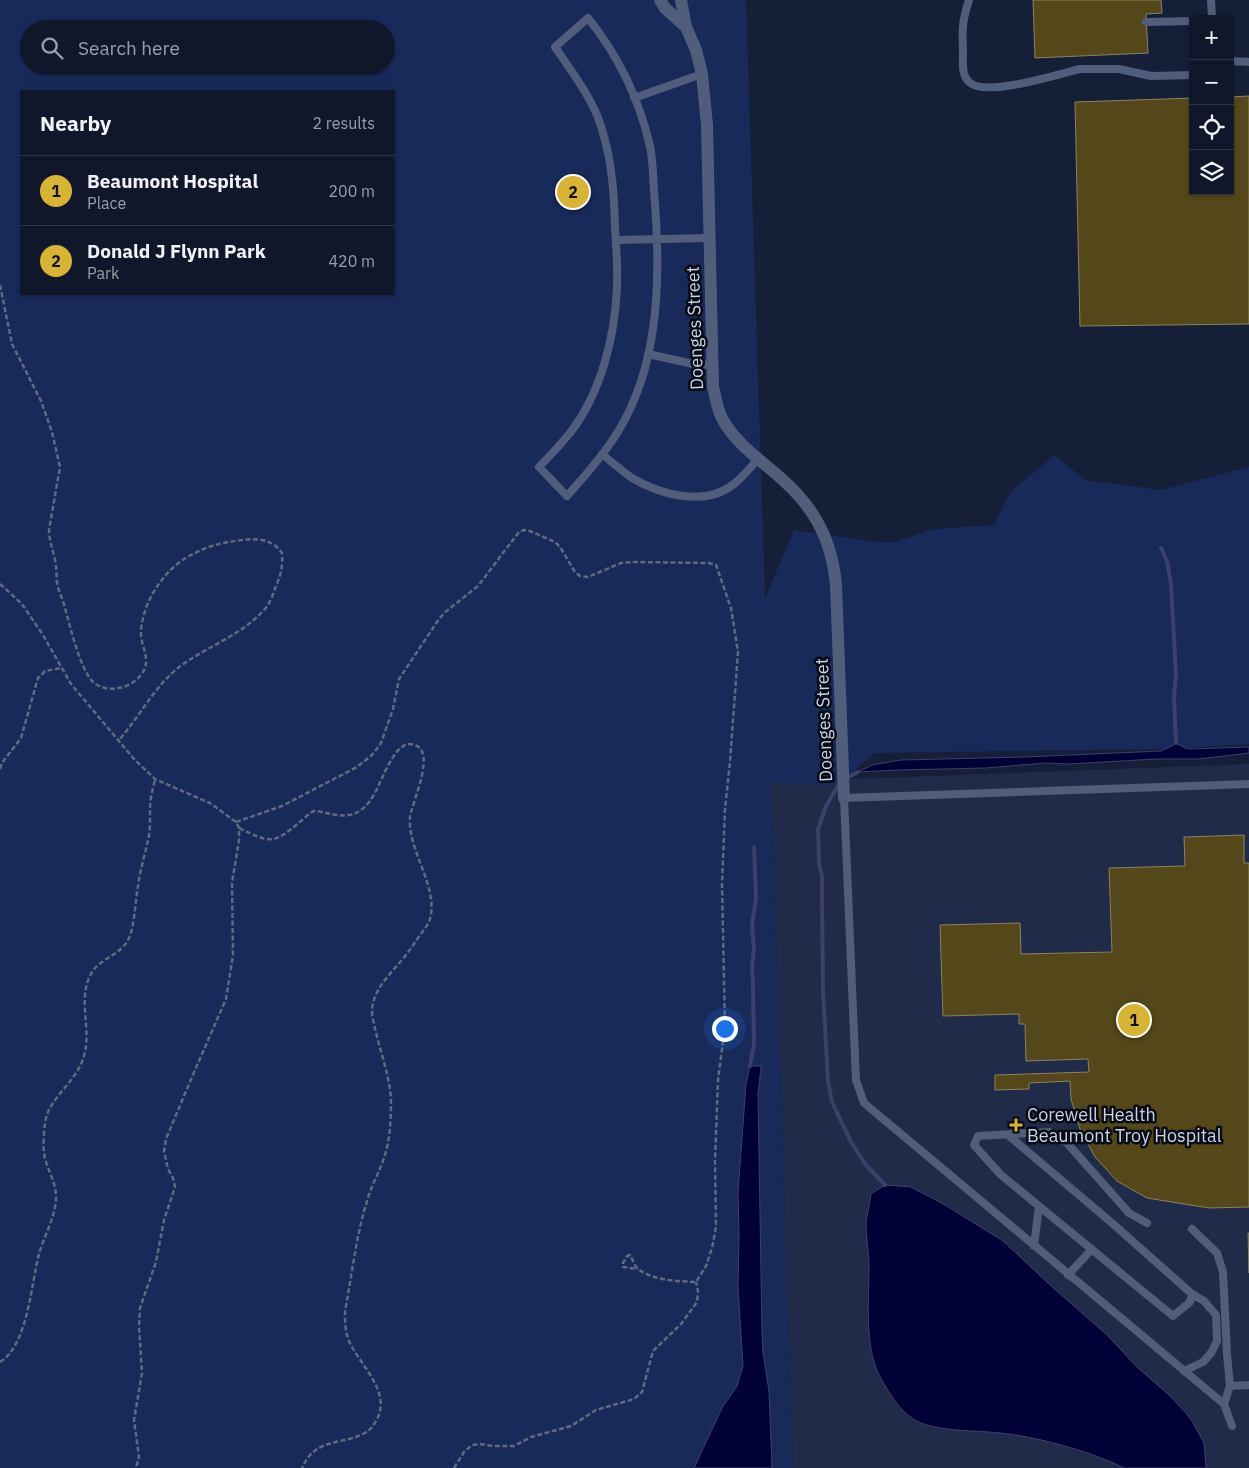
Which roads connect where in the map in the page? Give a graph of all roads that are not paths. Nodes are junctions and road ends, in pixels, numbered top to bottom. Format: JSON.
{"nodes":[{"id":1,"x":660,"y":0,"type":"edge"},
{"id":2,"x":681,"y":0,"type":"edge"},
{"id":3,"x":969,"y":0,"type":"edge"},
{"id":4,"x":1211,"y":0,"type":"edge"},
{"id":5,"x":1212,"y":15,"type":"edge"},
{"id":6,"x":1189,"y":21,"type":"edge"},
{"id":7,"x":1146,"y":22,"type":"dead end"},
{"id":8,"x":686,"y":27,"type":"junction"},
{"id":9,"x":1234,"y":61,"type":"edge"},
{"id":10,"x":1249,"y":62,"type":"edge"},
{"id":11,"x":702,"y":74,"type":"junction"},
{"id":12,"x":1189,"y":75,"type":"edge"},
{"id":13,"x":634,"y":98,"type":"junction"},
{"id":14,"x":710,"y":238,"type":"junction"},
{"id":15,"x":657,"y":239,"type":"junction"},
{"id":16,"x":616,"y":240,"type":"junction"},
{"id":17,"x":648,"y":354,"type":"junction"},
{"id":18,"x":712,"y":365,"type":"junction"},
{"id":19,"x":602,"y":454,"type":"junction"},
{"id":20,"x":758,"y":459,"type":"junction"},
{"id":21,"x":1249,"y":784,"type":"edge"},
{"id":22,"x":844,"y":798,"type":"junction"},
{"id":23,"x":1008,"y":1134,"type":"junction"},
{"id":24,"x":1039,"y":1206,"type":"junction"},
{"id":25,"x":1147,"y":1223,"type":"dead end"},
{"id":26,"x":1192,"y":1229,"type":"dead end"},
{"id":27,"x":1034,"y":1246,"type":"junction"},
{"id":28,"x":1092,"y":1249,"type":"junction"},
{"id":29,"x":1068,"y":1275,"type":"junction"},
{"id":30,"x":1192,"y":1294,"type":"junction"},
{"id":31,"x":1184,"y":1371,"type":"junction"},
{"id":32,"x":1249,"y":1385,"type":"edge"},
{"id":33,"x":1230,"y":1386,"type":"junction"},
{"id":34,"x":1224,"y":1404,"type":"junction"},
{"id":35,"x":1232,"y":1426,"type":"dead end"}],
"edges":[{"from":1,"to":8,"type":"street","name":"Doenges Street"},
{"from":2,"to":8,"type":"street","name":"Doenges Street"},
{"from":3,"to":12,"type":"lane"},
{"from":4,"to":5,"type":"lane"},
{"from":6,"to":7,"type":"lane"},
{"from":8,"to":11,"type":"street","name":"Doenges Street"},
{"from":9,"to":10,"type":"lane"},
{"from":11,"to":13,"type":"lane"},
{"from":11,"to":14,"type":"street","name":"Doenges Street"},
{"from":13,"to":15,"type":"lane"},
{"from":13,"to":16,"type":"lane"},
{"from":14,"to":15,"type":"lane"},
{"from":14,"to":18,"type":"street","name":"Doenges Street"},
{"from":15,"to":16,"type":"lane"},
{"from":15,"to":17,"type":"lane"},
{"from":16,"to":19,"type":"lane"},
{"from":17,"to":18,"type":"lane"},
{"from":17,"to":19,"type":"lane"},
{"from":18,"to":20,"type":"street","name":"Doenges Street"},
{"from":19,"to":20,"type":"lane"},
{"from":20,"to":22,"type":"street","name":"Doenges Street"},
{"from":21,"to":22,"type":"lane"},
{"from":22,"to":27,"type":"lane"},
{"from":23,"to":24,"type":"lane"},
{"from":23,"to":25,"type":"lane"},
{"from":23,"to":30,"type":"lane"},
{"from":24,"to":27,"type":"lane"},
{"from":24,"to":28,"type":"lane"},
{"from":26,"to":33,"type":"lane"},
{"from":27,"to":29,"type":"lane"},
{"from":28,"to":29,"type":"lane"},
{"from":28,"to":30,"type":"lane"},
{"from":29,"to":31,"type":"lane"},
{"from":30,"to":31,"type":"lane"},
{"from":31,"to":34,"type":"lane"},
{"from":32,"to":33,"type":"lane"},
{"from":33,"to":34,"type":"lane"},
{"from":34,"to":35,"type":"lane"}]}
